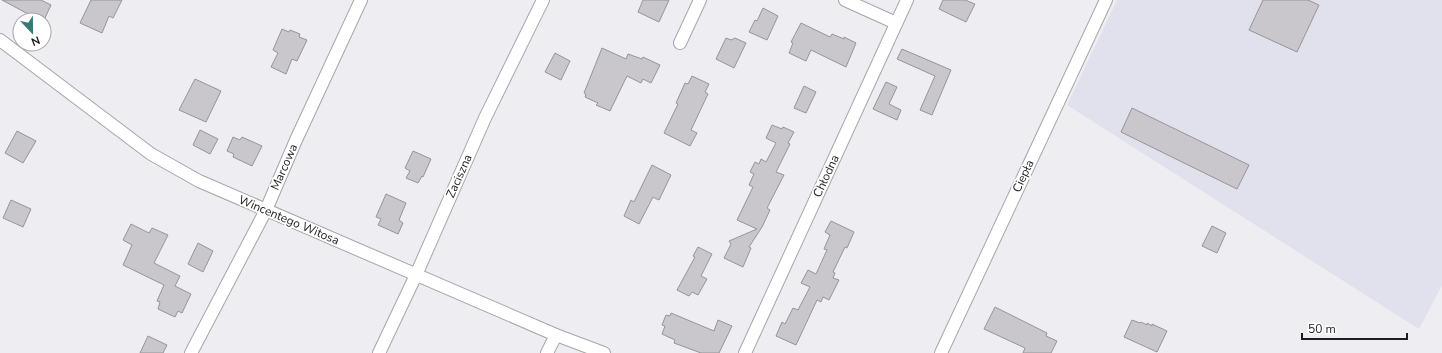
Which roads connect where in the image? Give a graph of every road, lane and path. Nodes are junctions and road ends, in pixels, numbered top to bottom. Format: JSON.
{"nodes":[{"id":1,"x":360,"y":0,"type":"edge"},
{"id":2,"x":543,"y":0,"type":"edge"},
{"id":3,"x":700,"y":0,"type":"edge"},
{"id":4,"x":845,"y":0,"type":"edge"},
{"id":5,"x":907,"y":0,"type":"edge"},
{"id":6,"x":1106,"y":0,"type":"edge"},
{"id":7,"x":896,"y":24,"type":"junction"},
{"id":8,"x":0,"y":40,"type":"edge"},
{"id":9,"x":680,"y":43,"type":"dead end"},
{"id":10,"x":266,"y":210,"type":"junction"},
{"id":11,"x":416,"y":275,"type":"junction"},
{"id":12,"x":556,"y":335,"type":"junction"},
{"id":13,"x":191,"y":353,"type":"edge"},
{"id":14,"x":379,"y":353,"type":"edge"},
{"id":15,"x":547,"y":353,"type":"edge"},
{"id":16,"x":604,"y":353,"type":"edge"},
{"id":17,"x":745,"y":353,"type":"edge"},
{"id":18,"x":941,"y":353,"type":"edge"}],
"edges":[{"from":1,"to":10,"type":"street","name":"Marcowa"},
{"from":2,"to":11,"type":"street","name":"Zaciszna"},
{"from":3,"to":9,"type":"street"},
{"from":4,"to":7,"type":"street"},
{"from":5,"to":7,"type":"street","name":"Chłodna"},
{"from":6,"to":18,"type":"street","name":"Ciepła"},
{"from":7,"to":17,"type":"street","name":"Chłodna"},
{"from":8,"to":10,"type":"street","name":"Wincentego Witosa"},
{"from":10,"to":11,"type":"street","name":"Wincentego Witosa"},
{"from":10,"to":13,"type":"street","name":"Marcowa"},
{"from":11,"to":12,"type":"street","name":"Wincentego Witosa"},
{"from":11,"to":14,"type":"street","name":"Zaciszna"},
{"from":12,"to":15,"type":"street"},
{"from":12,"to":16,"type":"street","name":"Wincentego Witosa"}]}
